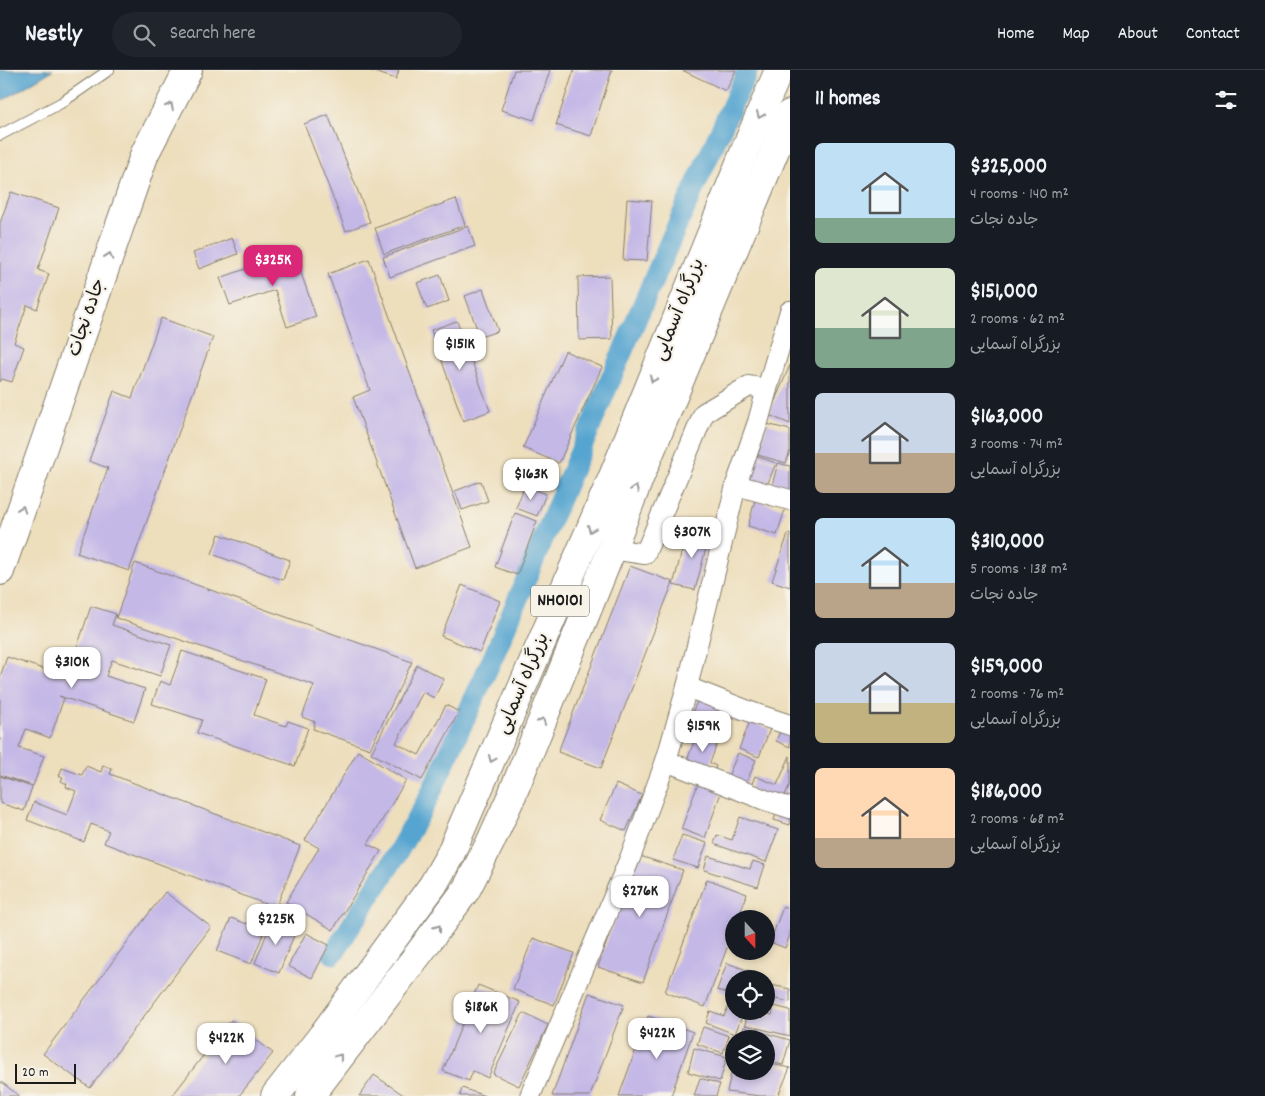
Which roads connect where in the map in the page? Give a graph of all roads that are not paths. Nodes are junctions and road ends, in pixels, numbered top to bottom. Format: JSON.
{"nodes":[{"id":1,"x":109,"y":70,"type":"edge"},
{"id":2,"x":188,"y":70,"type":"edge"},
{"id":3,"x":779,"y":70,"type":"edge"},
{"id":4,"x":790,"y":114,"type":"edge"},
{"id":5,"x":0,"y":135,"type":"edge"},
{"id":6,"x":790,"y":311,"type":"edge"},
{"id":7,"x":767,"y":389,"type":"junction"},
{"id":8,"x":736,"y":485,"type":"junction"},
{"id":9,"x":790,"y":500,"type":"edge"},
{"id":10,"x":612,"y":549,"type":"junction"},
{"id":11,"x":0,"y":572,"type":"edge"},
{"id":12,"x":687,"y":687,"type":"junction"},
{"id":13,"x":790,"y":724,"type":"edge"},
{"id":14,"x":666,"y":761,"type":"junction"},
{"id":15,"x":790,"y":808,"type":"edge"},
{"id":16,"x":275,"y":1096,"type":"edge"},
{"id":17,"x":310,"y":1096,"type":"edge"},
{"id":18,"x":530,"y":1096,"type":"edge"}],
"edges":[{"from":1,"to":5,"type":"lane"},
{"from":11,"to":2,"type":"main road","name":"جاده نجات","one_way":true},
{"from":3,"to":16,"type":"main road","name":"بزرگراه آسمایی","number":"NH0101","one_way":true},
{"from":10,"to":4,"type":"main road","name":"بزرگراه آسمایی","number":"NH0101","one_way":true},
{"from":6,"to":7,"type":"street"},
{"from":7,"to":8,"type":"street"},
{"from":7,"to":10,"type":"street"},
{"from":8,"to":9,"type":"street"},
{"from":8,"to":12,"type":"street"},
{"from":17,"to":10,"type":"main road","name":"بزرگراه آسمایی","number":"NH0101","one_way":true},
{"from":12,"to":13,"type":"street"},
{"from":12,"to":14,"type":"street"},
{"from":14,"to":15,"type":"street"},
{"from":14,"to":18,"type":"street"}]}
